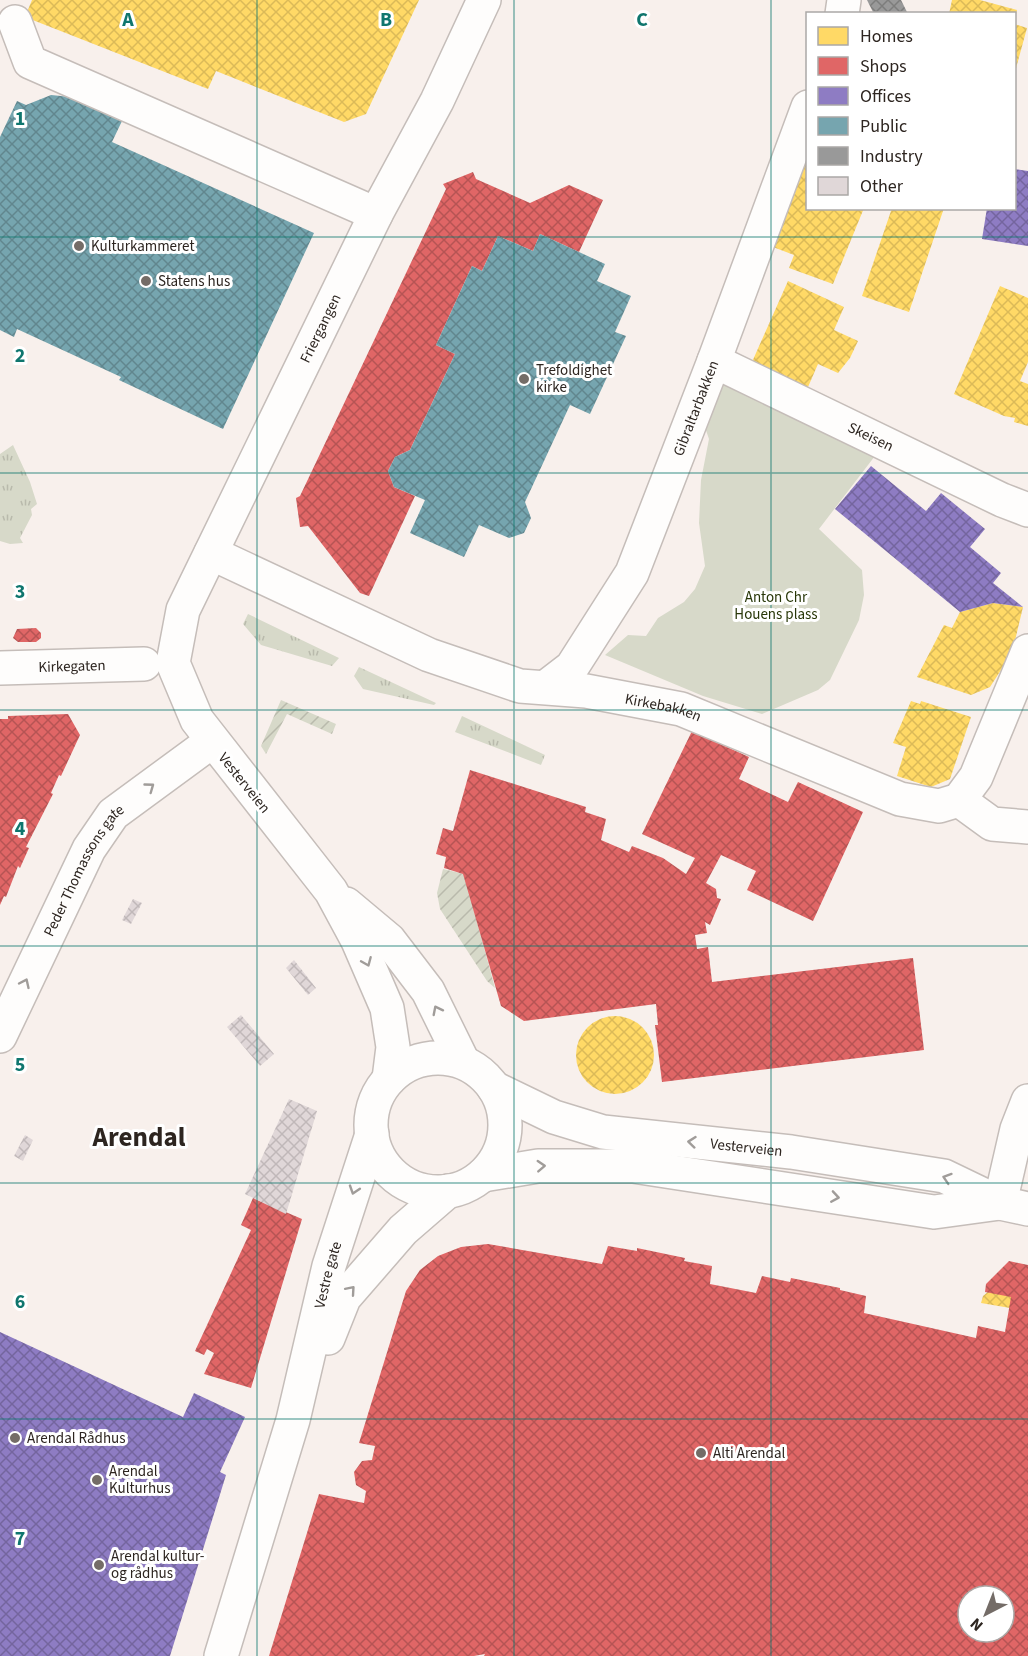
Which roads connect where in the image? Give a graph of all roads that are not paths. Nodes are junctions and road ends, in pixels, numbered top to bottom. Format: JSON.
{"nodes":[{"id":1,"x":484,"y":0,"type":"edge"},
{"id":2,"x":15,"y":22,"type":"dead end"},
{"id":3,"x":806,"y":110,"type":"edge"},
{"id":4,"x":376,"y":214,"type":"junction"},
{"id":5,"x":714,"y":361,"type":"junction"},
{"id":6,"x":1028,"y":510,"type":"edge"},
{"id":7,"x":211,"y":553,"type":"junction"},
{"id":8,"x":1028,"y":651,"type":"edge"},
{"id":9,"x":159,"y":664,"type":"junction"},
{"id":10,"x":0,"y":668,"type":"edge"},
{"id":11,"x":546,"y":687,"type":"junction"},
{"id":12,"x":212,"y":742,"type":"junction"},
{"id":13,"x":959,"y":800,"type":"junction"},
{"id":14,"x":1028,"y":827,"type":"edge"},
{"id":15,"x":331,"y":891,"type":"junction"},
{"id":16,"x":0,"y":1036,"type":"edge"},
{"id":17,"x":463,"y":1062,"type":"junction"},
{"id":18,"x":389,"y":1079,"type":"junction"},
{"id":19,"x":494,"y":1088,"type":"junction"},
{"id":20,"x":1028,"y":1101,"type":"edge"},
{"id":21,"x":372,"y":1134,"type":"junction"},
{"id":22,"x":483,"y":1175,"type":"junction"},
{"id":23,"x":448,"y":1191,"type":"junction"},
{"id":24,"x":1014,"y":1206,"type":"edge"},
{"id":25,"x":293,"y":1419,"type":"junction"},
{"id":26,"x":221,"y":1656,"type":"edge"}],
"edges":[{"from":1,"to":4,"type":"street","name":"Friergangen"},
{"from":2,"to":4,"type":"street"},
{"from":3,"to":5,"type":"street","name":"Gibraltarbakken"},
{"from":4,"to":7,"type":"street","name":"Friergangen"},
{"from":5,"to":6,"type":"street","name":"Skeisen"},
{"from":5,"to":11,"type":"street","name":"Gibraltarbakken"},
{"from":7,"to":9,"type":"street","name":"Friergangen"},
{"from":7,"to":11,"type":"street","name":"Kirkebakken"},
{"from":8,"to":13,"type":"street"},
{"from":9,"to":10,"type":"street","name":"Kirkegaten"},
{"from":9,"to":12,"type":"street","name":"Vesterveien"},
{"from":11,"to":13,"type":"street","name":"Kirkebakken"},
{"from":12,"to":15,"type":"street","name":"Vesterveien"},
{"from":16,"to":12,"type":"street","name":"Peder Thomassons gate","one_way":true},
{"from":13,"to":14,"type":"street"},
{"from":17,"to":15,"type":"street","name":"Vesterveien","one_way":true},
{"from":15,"to":18,"type":"street","name":"Vesterveien","one_way":true},
{"from":17,"to":18,"type":"street"},
{"from":17,"to":19,"type":"street"},
{"from":18,"to":21,"type":"street"},
{"from":19,"to":22,"type":"street"},
{"from":24,"to":19,"type":"street","name":"Vesterveien","one_way":true},
{"from":20,"to":24,"type":"street"},
{"from":21,"to":23,"type":"street"},
{"from":21,"to":25,"type":"street","name":"Vestre gate","one_way":true},
{"from":22,"to":23,"type":"street"},
{"from":22,"to":24,"type":"street","one_way":true},
{"from":25,"to":23,"type":"street","name":"Vestre gate","one_way":true},
{"from":25,"to":26,"type":"street","name":"Vestre gate"}]}
